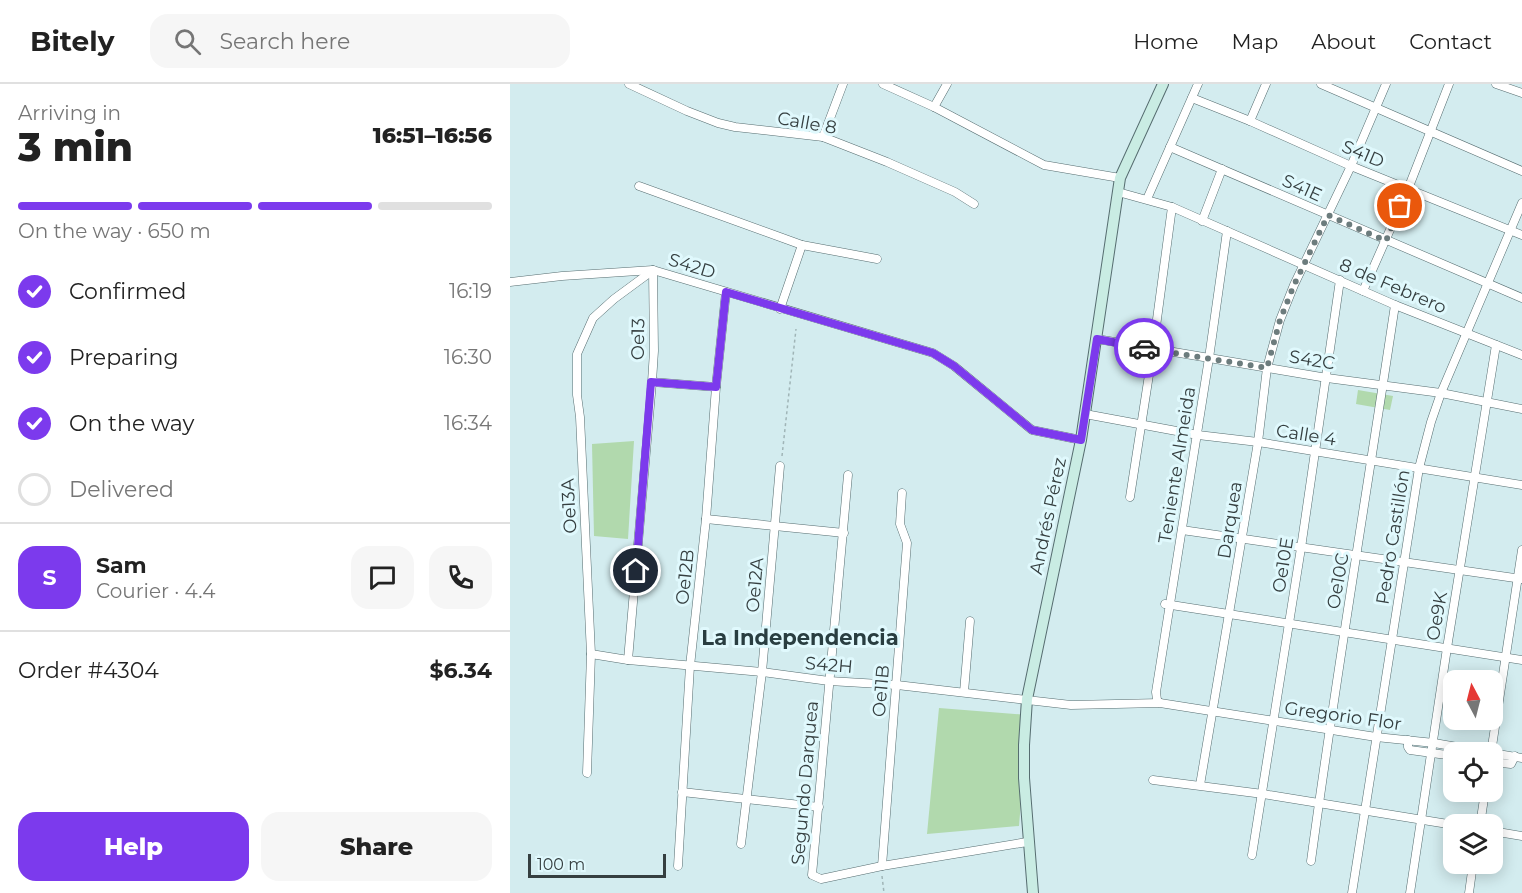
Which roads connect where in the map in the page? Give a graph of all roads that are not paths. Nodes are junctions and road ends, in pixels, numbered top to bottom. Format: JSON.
{"nodes":[{"id":1,"x":629,"y":84,"type":"edge"},
{"id":2,"x":843,"y":84,"type":"edge"},
{"id":3,"x":883,"y":84,"type":"edge"},
{"id":4,"x":947,"y":84,"type":"edge"},
{"id":5,"x":1164,"y":84,"type":"edge"},
{"id":6,"x":1198,"y":84,"type":"edge"},
{"id":7,"x":1266,"y":84,"type":"edge"},
{"id":8,"x":1321,"y":84,"type":"edge"},
{"id":9,"x":1386,"y":84,"type":"edge"},
{"id":10,"x":1449,"y":84,"type":"edge"},
{"id":11,"x":1496,"y":84,"type":"edge"},
{"id":12,"x":1522,"y":93,"type":"edge"},
{"id":13,"x":1192,"y":98,"type":"junction"},
{"id":14,"x":934,"y":107,"type":"junction"},
{"id":15,"x":1376,"y":108,"type":"junction"},
{"id":16,"x":1250,"y":121,"type":"junction"},
{"id":17,"x":1430,"y":131,"type":"junction"},
{"id":18,"x":823,"y":137,"type":"junction"},
{"id":19,"x":1170,"y":147,"type":"junction"},
{"id":20,"x":1351,"y":166,"type":"junction"},
{"id":21,"x":1222,"y":169,"type":"junction"},
{"id":22,"x":1522,"y":171,"type":"edge"},
{"id":23,"x":1120,"y":178,"type":"junction"},
{"id":24,"x":639,"y":186,"type":"dead end"},
{"id":25,"x":1408,"y":189,"type":"junction"},
{"id":26,"x":1118,"y":192,"type":"junction"},
{"id":27,"x":1147,"y":199,"type":"junction"},
{"id":28,"x":1522,"y":203,"type":"edge"},
{"id":29,"x":974,"y":204,"type":"dead end"},
{"id":30,"x":1172,"y":207,"type":"junction"},
{"id":31,"x":1328,"y":215,"type":"junction"},
{"id":32,"x":1202,"y":221,"type":"junction"},
{"id":33,"x":1227,"y":231,"type":"junction"},
{"id":34,"x":1511,"y":231,"type":"junction"},
{"id":35,"x":1522,"y":235,"type":"edge"},
{"id":36,"x":1386,"y":241,"type":"junction"},
{"id":37,"x":802,"y":245,"type":"junction"},
{"id":38,"x":877,"y":258,"type":"dead end"},
{"id":39,"x":1304,"y":264,"type":"junction"},
{"id":40,"x":653,"y":270,"type":"junction"},
{"id":41,"x":1340,"y":280,"type":"junction"},
{"id":42,"x":510,"y":282,"type":"edge"},
{"id":43,"x":1488,"y":284,"type":"junction"},
{"id":44,"x":1363,"y":291,"type":"junction"},
{"id":45,"x":726,"y":292,"type":"junction"},
{"id":46,"x":1522,"y":298,"type":"edge"},
{"id":47,"x":1395,"y":305,"type":"junction"},
{"id":48,"x":780,"y":309,"type":"junction"},
{"id":49,"x":1467,"y":333,"type":"junction"},
{"id":50,"x":1097,"y":339,"type":"junction"},
{"id":51,"x":1496,"y":345,"type":"junction"},
{"id":52,"x":1153,"y":349,"type":"junction"},
{"id":53,"x":1522,"y":355,"type":"edge"},
{"id":54,"x":1209,"y":358,"type":"junction"},
{"id":55,"x":1267,"y":368,"type":"junction"},
{"id":56,"x":1327,"y":378,"type":"junction"},
{"id":57,"x":651,"y":382,"type":"junction"},
{"id":58,"x":1383,"y":386,"type":"junction"},
{"id":59,"x":716,"y":387,"type":"junction"},
{"id":60,"x":1441,"y":393,"type":"junction"},
{"id":61,"x":1486,"y":402,"type":"junction"},
{"id":62,"x":1522,"y":409,"type":"edge"},
{"id":63,"x":1085,"y":414,"type":"junction"},
{"id":64,"x":1141,"y":425,"type":"junction"},
{"id":65,"x":1198,"y":435,"type":"junction"},
{"id":66,"x":1081,"y":440,"type":"junction"},
{"id":67,"x":1258,"y":442,"type":"junction"},
{"id":68,"x":1315,"y":452,"type":"junction"},
{"id":69,"x":1371,"y":460,"type":"junction"},
{"id":70,"x":780,"y":466,"type":"road end"},
{"id":71,"x":1419,"y":468,"type":"junction"},
{"id":72,"x":848,"y":475,"type":"dead end"},
{"id":73,"x":1475,"y":477,"type":"junction"},
{"id":74,"x":1522,"y":484,"type":"edge"},
{"id":75,"x":902,"y":493,"type":"dead end"},
{"id":76,"x":1130,"y":497,"type":"dead end"},
{"id":77,"x":706,"y":519,"type":"junction"},
{"id":78,"x":776,"y":526,"type":"junction"},
{"id":79,"x":1182,"y":530,"type":"junction"},
{"id":80,"x":844,"y":533,"type":"junction"},
{"id":81,"x":1241,"y":539,"type":"junction"},
{"id":82,"x":1301,"y":548,"type":"junction"},
{"id":83,"x":1522,"y":550,"type":"edge"},
{"id":84,"x":1358,"y":556,"type":"junction"},
{"id":85,"x":1404,"y":562,"type":"junction"},
{"id":86,"x":1460,"y":571,"type":"junction"},
{"id":87,"x":1520,"y":579,"type":"edge"},
{"id":88,"x":1168,"y":604,"type":"junction"},
{"id":89,"x":1230,"y":614,"type":"junction"},
{"id":90,"x":970,"y":621,"type":"dead end"},
{"id":91,"x":1288,"y":623,"type":"junction"},
{"id":92,"x":1344,"y":632,"type":"junction"},
{"id":93,"x":1392,"y":639,"type":"junction"},
{"id":94,"x":1447,"y":648,"type":"junction"},
{"id":95,"x":591,"y":654,"type":"junction"},
{"id":96,"x":1507,"y":657,"type":"junction"},
{"id":97,"x":628,"y":660,"type":"junction"},
{"id":98,"x":1522,"y":660,"type":"edge"},
{"id":99,"x":690,"y":666,"type":"junction"},
{"id":100,"x":762,"y":672,"type":"junction"},
{"id":101,"x":829,"y":681,"type":"junction"},
{"id":102,"x":897,"y":685,"type":"junction"},
{"id":103,"x":964,"y":692,"type":"junction"},
{"id":104,"x":1027,"y":699,"type":"junction"},
{"id":105,"x":1160,"y":703,"type":"junction"},
{"id":106,"x":1214,"y":711,"type":"junction"},
{"id":107,"x":1274,"y":722,"type":"junction"},
{"id":108,"x":1330,"y":729,"type":"junction"},
{"id":109,"x":1376,"y":737,"type":"junction"},
{"id":110,"x":1408,"y":740,"type":"junction"},
{"id":111,"x":1494,"y":742,"type":"edge"},
{"id":112,"x":1434,"y":743,"type":"junction"},
{"id":113,"x":1443,"y":745,"type":"edge"},
{"id":114,"x":1432,"y":753,"type":"junction"},
{"id":115,"x":1443,"y":754,"type":"edge"},
{"id":116,"x":1503,"y":754,"type":"edge"},
{"id":117,"x":1518,"y":757,"type":"edge"},
{"id":118,"x":1503,"y":763,"type":"edge"},
{"id":119,"x":587,"y":773,"type":"dead end"},
{"id":120,"x":1153,"y":780,"type":"dead end"},
{"id":121,"x":1200,"y":786,"type":"junction"},
{"id":122,"x":682,"y":792,"type":"junction"},
{"id":123,"x":1263,"y":794,"type":"junction"},
{"id":124,"x":746,"y":798,"type":"junction"},
{"id":125,"x":1319,"y":803,"type":"junction"},
{"id":126,"x":819,"y":807,"type":"junction"},
{"id":127,"x":1365,"y":811,"type":"junction"},
{"id":128,"x":1422,"y":820,"type":"junction"},
{"id":129,"x":1443,"y":823,"type":"edge"},
{"id":130,"x":1503,"y":833,"type":"edge"},
{"id":131,"x":1522,"y":836,"type":"edge"},
{"id":132,"x":1028,"y":842,"type":"junction"},
{"id":133,"x":741,"y":844,"type":"dead end"},
{"id":134,"x":1252,"y":855,"type":"dead end"},
{"id":135,"x":1311,"y":861,"type":"dead end"},
{"id":136,"x":678,"y":866,"type":"dead end"},
{"id":137,"x":882,"y":866,"type":"junction"},
{"id":138,"x":1472,"y":874,"type":"edge"},
{"id":139,"x":1033,"y":893,"type":"edge"},
{"id":140,"x":1352,"y":893,"type":"edge"},
{"id":141,"x":1410,"y":893,"type":"edge"},
{"id":142,"x":1469,"y":893,"type":"edge"}],
"edges":[{"from":1,"to":18,"type":"street","name":"Calle 8"},
{"from":2,"to":18,"type":"street"},
{"from":3,"to":14,"type":"street"},
{"from":4,"to":14,"type":"street"},
{"from":5,"to":23,"type":"street","name":"Andrés Pérez"},
{"from":6,"to":13,"type":"street"},
{"from":7,"to":16,"type":"street"},
{"from":8,"to":15,"type":"street"},
{"from":9,"to":15,"type":"street"},
{"from":10,"to":17,"type":"street"},
{"from":11,"to":12,"type":"street"},
{"from":13,"to":16,"type":"street","name":"S41D"},
{"from":13,"to":19,"type":"street"},
{"from":14,"to":23,"type":"street"},
{"from":15,"to":17,"type":"street"},
{"from":15,"to":20,"type":"street"},
{"from":16,"to":20,"type":"street","name":"S41D"},
{"from":17,"to":22,"type":"street"},
{"from":17,"to":25,"type":"street"},
{"from":18,"to":29,"type":"street","name":"Calle 8"},
{"from":19,"to":21,"type":"street","name":"S41E"},
{"from":19,"to":27,"type":"street"},
{"from":20,"to":25,"type":"street","name":"S41D"},
{"from":20,"to":31,"type":"street"},
{"from":21,"to":31,"type":"street","name":"S41E"},
{"from":21,"to":32,"type":"street"},
{"from":23,"to":26,"type":"street","name":"Andrés Pérez"},
{"from":24,"to":37,"type":"street"},
{"from":25,"to":34,"type":"street","name":"S41D"},
{"from":25,"to":36,"type":"street"},
{"from":26,"to":27,"type":"street","name":"8 de Febrero"},
{"from":26,"to":50,"type":"street","name":"Andrés Pérez"},
{"from":27,"to":30,"type":"street","name":"8 de Febrero"},
{"from":28,"to":34,"type":"street","name":"Pedro Castillón"},
{"from":30,"to":32,"type":"street","name":"8 de Febrero"},
{"from":30,"to":52,"type":"street"},
{"from":31,"to":36,"type":"street","name":"S41E"},
{"from":31,"to":39,"type":"street"},
{"from":32,"to":33,"type":"street","name":"8 de Febrero"},
{"from":33,"to":39,"type":"street","name":"8 de Febrero"},
{"from":33,"to":54,"type":"street","name":"Teniente Almeida"},
{"from":34,"to":35,"type":"street","name":"S41D"},
{"from":34,"to":43,"type":"street","name":"Pedro Castillón"},
{"from":36,"to":43,"type":"street","name":"S41E"},
{"from":36,"to":44,"type":"street"},
{"from":37,"to":38,"type":"street"},
{"from":37,"to":48,"type":"street"},
{"from":39,"to":41,"type":"street","name":"8 de Febrero"},
{"from":39,"to":55,"type":"street","name":"Darquea"},
{"from":40,"to":42,"type":"street","name":"S42D"},
{"from":40,"to":45,"type":"street","name":"S42D"},
{"from":40,"to":57,"type":"street","name":"Oe13"},
{"from":40,"to":95,"type":"street","name":"Oe13A"},
{"from":41,"to":44,"type":"street","name":"8 de Febrero"},
{"from":41,"to":56,"type":"street","name":"Oe10E"},
{"from":43,"to":46,"type":"street","name":"S41E"},
{"from":43,"to":49,"type":"street","name":"Pedro Castillón"},
{"from":44,"to":47,"type":"street","name":"8 de Febrero"},
{"from":45,"to":48,"type":"street","name":"S42D"},
{"from":45,"to":59,"type":"street","name":"Oe12B"},
{"from":47,"to":49,"type":"street","name":"8 de Febrero"},
{"from":47,"to":58,"type":"street","name":"Oe10C"},
{"from":48,"to":66,"type":"street","name":"S42D"},
{"from":49,"to":51,"type":"street","name":"8 de Febrero"},
{"from":49,"to":60,"type":"street","name":"Pedro Castillón"},
{"from":50,"to":52,"type":"street","name":"S42C"},
{"from":50,"to":63,"type":"street","name":"Andrés Pérez"},
{"from":51,"to":53,"type":"street","name":"8 de Febrero"},
{"from":51,"to":61,"type":"street","name":"Oe9K"},
{"from":52,"to":54,"type":"street","name":"S42C"},
{"from":52,"to":64,"type":"street"},
{"from":54,"to":55,"type":"street","name":"S42C"},
{"from":54,"to":65,"type":"street","name":"Teniente Almeida"},
{"from":55,"to":56,"type":"street","name":"S42C"},
{"from":55,"to":67,"type":"street","name":"Darquea"},
{"from":56,"to":58,"type":"street","name":"S42C"},
{"from":56,"to":68,"type":"street","name":"Oe10E"},
{"from":57,"to":59,"type":"street"},
{"from":57,"to":97,"type":"street","name":"Oe13"},
{"from":58,"to":60,"type":"street","name":"S42C"},
{"from":58,"to":69,"type":"street","name":"Oe10C"},
{"from":59,"to":77,"type":"street","name":"Oe12B"},
{"from":60,"to":61,"type":"street","name":"S42C"},
{"from":60,"to":71,"type":"street","name":"Pedro Castillón"},
{"from":61,"to":62,"type":"street","name":"S42C"},
{"from":61,"to":73,"type":"street","name":"Oe9K"},
{"from":63,"to":64,"type":"street","name":"Calle 4"},
{"from":63,"to":66,"type":"street","name":"Andrés Pérez"},
{"from":64,"to":65,"type":"street","name":"Calle 4"},
{"from":64,"to":76,"type":"street"},
{"from":65,"to":67,"type":"street","name":"Calle 4"},
{"from":65,"to":79,"type":"street","name":"Teniente Almeida"},
{"from":66,"to":104,"type":"street","name":"Andrés Pérez"},
{"from":67,"to":68,"type":"street","name":"Calle 4"},
{"from":67,"to":81,"type":"street","name":"Darquea"},
{"from":68,"to":69,"type":"street","name":"Calle 4"},
{"from":68,"to":82,"type":"street","name":"Oe10E"},
{"from":69,"to":71,"type":"street","name":"Calle 4"},
{"from":69,"to":84,"type":"street","name":"Oe10C"},
{"from":70,"to":78,"type":"street","name":"Oe12A"},
{"from":71,"to":73,"type":"street","name":"Calle 4"},
{"from":71,"to":85,"type":"street","name":"Pedro Castillón"},
{"from":72,"to":80,"type":"street","name":"Segundo Darquea"},
{"from":73,"to":74,"type":"street","name":"Calle 4"},
{"from":73,"to":86,"type":"street","name":"Oe9K"},
{"from":75,"to":102,"type":"street","name":"Oe11B"},
{"from":77,"to":78,"type":"street"},
{"from":77,"to":99,"type":"street","name":"Oe12B"},
{"from":78,"to":80,"type":"street"},
{"from":78,"to":100,"type":"street","name":"Oe12A"},
{"from":79,"to":81,"type":"street"},
{"from":79,"to":88,"type":"street","name":"Teniente Almeida"},
{"from":80,"to":101,"type":"street","name":"Segundo Darquea"},
{"from":81,"to":82,"type":"street"},
{"from":81,"to":89,"type":"street","name":"Darquea"},
{"from":82,"to":84,"type":"street"},
{"from":82,"to":91,"type":"street","name":"Oe10E"},
{"from":83,"to":87,"type":"street"},
{"from":84,"to":85,"type":"street"},
{"from":84,"to":92,"type":"street","name":"Oe10C"},
{"from":85,"to":86,"type":"street"},
{"from":85,"to":93,"type":"street","name":"Pedro Castillón"},
{"from":86,"to":87,"type":"street"},
{"from":86,"to":94,"type":"street","name":"Oe9K"},
{"from":87,"to":96,"type":"street"},
{"from":88,"to":89,"type":"street"},
{"from":88,"to":105,"type":"street","name":"Teniente Almeida"},
{"from":89,"to":91,"type":"street"},
{"from":89,"to":106,"type":"street","name":"Darquea"},
{"from":90,"to":103,"type":"street"},
{"from":91,"to":92,"type":"street"},
{"from":91,"to":107,"type":"street","name":"Oe10E"},
{"from":92,"to":93,"type":"street"},
{"from":92,"to":108,"type":"street","name":"Oe10C"},
{"from":93,"to":94,"type":"street"},
{"from":93,"to":109,"type":"street","name":"Pedro Castillón"},
{"from":94,"to":96,"type":"street"},
{"from":94,"to":112,"type":"street","name":"Oe9K"},
{"from":95,"to":97,"type":"street","name":"S42H"},
{"from":95,"to":119,"type":"street","name":"Oe13A"},
{"from":96,"to":98,"type":"street"},
{"from":96,"to":111,"type":"street"},
{"from":97,"to":99,"type":"street","name":"S42H"},
{"from":99,"to":100,"type":"street","name":"S42H"},
{"from":99,"to":122,"type":"street","name":"Oe12B"},
{"from":100,"to":101,"type":"street","name":"S42H"},
{"from":100,"to":124,"type":"street","name":"Oe12A"},
{"from":101,"to":102,"type":"street","name":"S42H"},
{"from":101,"to":126,"type":"street","name":"Segundo Darquea"},
{"from":102,"to":103,"type":"street","name":"S42H"},
{"from":102,"to":137,"type":"street","name":"Oe11B"},
{"from":103,"to":104,"type":"street","name":"S42H"},
{"from":104,"to":105,"type":"street","name":"S42H"},
{"from":104,"to":132,"type":"street","name":"Andrés Pérez"},
{"from":105,"to":106,"type":"street","name":"Gregorio Flor"},
{"from":106,"to":107,"type":"street","name":"Gregorio Flor"},
{"from":106,"to":121,"type":"street","name":"Darquea"},
{"from":107,"to":108,"type":"street","name":"Gregorio Flor"},
{"from":107,"to":123,"type":"street","name":"Oe10E"},
{"from":108,"to":109,"type":"street","name":"Gregorio Flor"},
{"from":108,"to":125,"type":"street","name":"Oe10C"},
{"from":109,"to":110,"type":"street","name":"Gregorio Flor"},
{"from":109,"to":127,"type":"street","name":"Pedro Castillón"},
{"from":110,"to":112,"type":"street","name":"Gregorio Flor"},
{"from":110,"to":114,"type":"street"},
{"from":112,"to":113,"type":"street","name":"Gregorio Flor"},
{"from":112,"to":114,"type":"street","name":"Oe9K"},
{"from":114,"to":115,"type":"street"},
{"from":114,"to":128,"type":"street","name":"Oe9K"},
{"from":116,"to":117,"type":"street","name":"Gregorio Flor"},
{"from":117,"to":118,"type":"street"},
{"from":120,"to":121,"type":"street"},
{"from":121,"to":123,"type":"street"},
{"from":122,"to":124,"type":"street"},
{"from":122,"to":136,"type":"street","name":"Oe12B"},
{"from":123,"to":125,"type":"street"},
{"from":123,"to":134,"type":"street","name":"Oe10E"},
{"from":124,"to":126,"type":"street"},
{"from":124,"to":133,"type":"street","name":"Oe12A"},
{"from":125,"to":127,"type":"street"},
{"from":125,"to":135,"type":"street","name":"Oe10C"},
{"from":126,"to":137,"type":"street","name":"Segundo Darquea"},
{"from":127,"to":128,"type":"street"},
{"from":127,"to":140,"type":"street","name":"Pedro Castillón"},
{"from":128,"to":129,"type":"street"},
{"from":128,"to":141,"type":"street","name":"Oe9K"},
{"from":130,"to":131,"type":"street"},
{"from":132,"to":137,"type":"street","name":"Segundo Darquea"},
{"from":132,"to":139,"type":"street","name":"Andrés Pérez"},
{"from":138,"to":142,"type":"street"}]}
